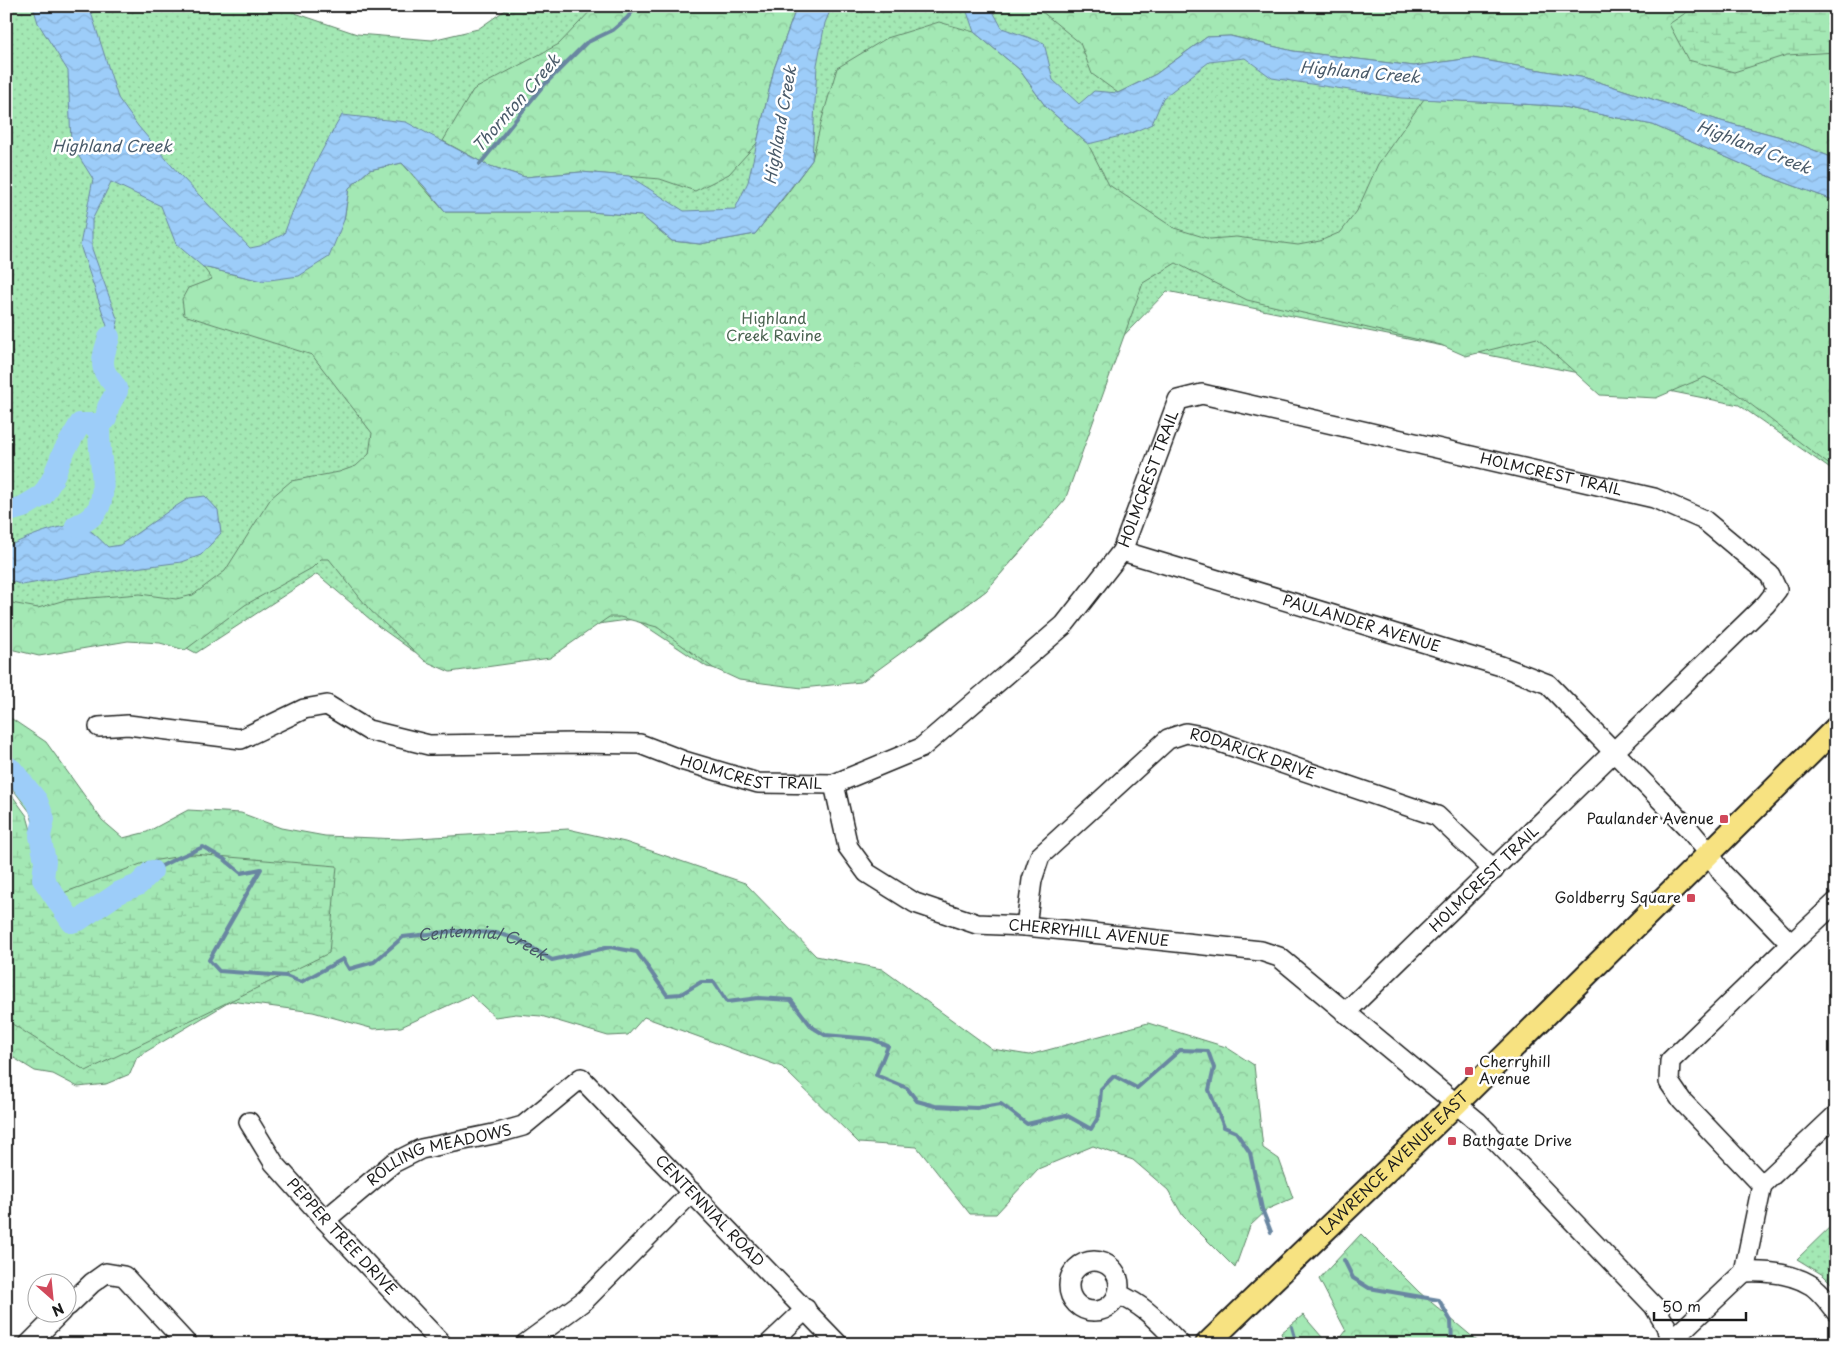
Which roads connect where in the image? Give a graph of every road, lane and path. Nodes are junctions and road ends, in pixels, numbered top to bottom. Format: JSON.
{"nodes":[{"id":1,"x":1122,"y":551,"type":"junction"},
{"id":2,"x":99,"y":727,"type":"dead end"},
{"id":3,"x":1836,"y":728,"type":"edge"},
{"id":4,"x":1615,"y":751,"type":"junction"},
{"id":5,"x":834,"y":784,"type":"junction"},
{"id":6,"x":1709,"y":853,"type":"junction"},
{"id":7,"x":1494,"y":870,"type":"junction"},
{"id":8,"x":1836,"y":902,"type":"edge"},
{"id":9,"x":1026,"y":926,"type":"junction"},
{"id":10,"x":1791,"y":944,"type":"junction"},
{"id":11,"x":1345,"y":1014,"type":"junction"},
{"id":12,"x":581,"y":1078,"type":"joint"},
{"id":13,"x":1457,"y":1103,"type":"junction"},
{"id":14,"x":1836,"y":1115,"type":"edge"},
{"id":15,"x":249,"y":1122,"type":"dead end"},
{"id":16,"x":1762,"y":1185,"type":"junction"},
{"id":17,"x":692,"y":1192,"type":"junction"},
{"id":18,"x":325,"y":1220,"type":"junction"},
{"id":19,"x":1744,"y":1272,"type":"junction"},
{"id":20,"x":1118,"y":1294,"type":"dead end"},
{"id":21,"x":78,"y":1296,"type":"edge"},
{"id":22,"x":806,"y":1309,"type":"junction"},
{"id":23,"x":1836,"y":1312,"type":"edge"},
{"id":24,"x":51,"y":1322,"type":"edge"},
{"id":25,"x":1671,"y":1343,"type":"edge"},
{"id":26,"x":28,"y":1344,"type":"edge"},
{"id":27,"x":187,"y":1344,"type":"edge"},
{"id":28,"x":442,"y":1344,"type":"edge"},
{"id":29,"x":525,"y":1344,"type":"edge"},
{"id":30,"x":769,"y":1344,"type":"edge"},
{"id":31,"x":838,"y":1344,"type":"edge"},
{"id":32,"x":1180,"y":1344,"type":"edge"},
{"id":33,"x":1207,"y":1344,"type":"edge"}],
"edges":[{"from":1,"to":4,"type":"street","name":"PAULANDER AVENUE"},
{"from":1,"to":4,"type":"street","name":"HOLMCREST TRAIL"},
{"from":1,"to":5,"type":"street","name":"HOLMCREST TRAIL"},
{"from":2,"to":5,"type":"street","name":"HOLMCREST TRAIL"},
{"from":3,"to":6,"type":"main road","name":"LAWRENCE AVENUE EAST"},
{"from":4,"to":6,"type":"street","name":"PAULANDER AVENUE"},
{"from":4,"to":7,"type":"street","name":"HOLMCREST TRAIL"},
{"from":5,"to":9,"type":"street","name":"CHERRYHILL AVENUE"},
{"from":6,"to":10,"type":"street"},
{"from":6,"to":13,"type":"main road","name":"LAWRENCE AVENUE EAST"},
{"from":7,"to":9,"type":"street","name":"RODARICK DRIVE"},
{"from":7,"to":11,"type":"street","name":"HOLMCREST TRAIL"},
{"from":8,"to":10,"type":"street"},
{"from":9,"to":11,"type":"street","name":"CHERRYHILL AVENUE"},
{"from":10,"to":16,"type":"street"},
{"from":11,"to":13,"type":"street","name":"CHERRYHILL AVENUE"},
{"from":12,"to":17,"type":"street","name":"CENTENNIAL ROAD"},
{"from":12,"to":18,"type":"street","name":"ROLLING MEADOWS"},
{"from":13,"to":25,"type":"street"},
{"from":13,"to":33,"type":"main road","name":"LAWRENCE AVENUE EAST"},
{"from":14,"to":16,"type":"street"},
{"from":15,"to":18,"type":"street","name":"PEPPER TREE DRIVE"},
{"from":16,"to":19,"type":"street"},
{"from":17,"to":22,"type":"street","name":"CENTENNIAL ROAD"},
{"from":17,"to":29,"type":"street"},
{"from":18,"to":28,"type":"street","name":"PEPPER TREE DRIVE"},
{"from":19,"to":23,"type":"street"},
{"from":19,"to":25,"type":"street"},
{"from":20,"to":32,"type":"street"},
{"from":21,"to":27,"type":"street"},
{"from":22,"to":30,"type":"street"},
{"from":22,"to":31,"type":"street","name":"CENTENNIAL ROAD"},
{"from":24,"to":26,"type":"street"}]}
